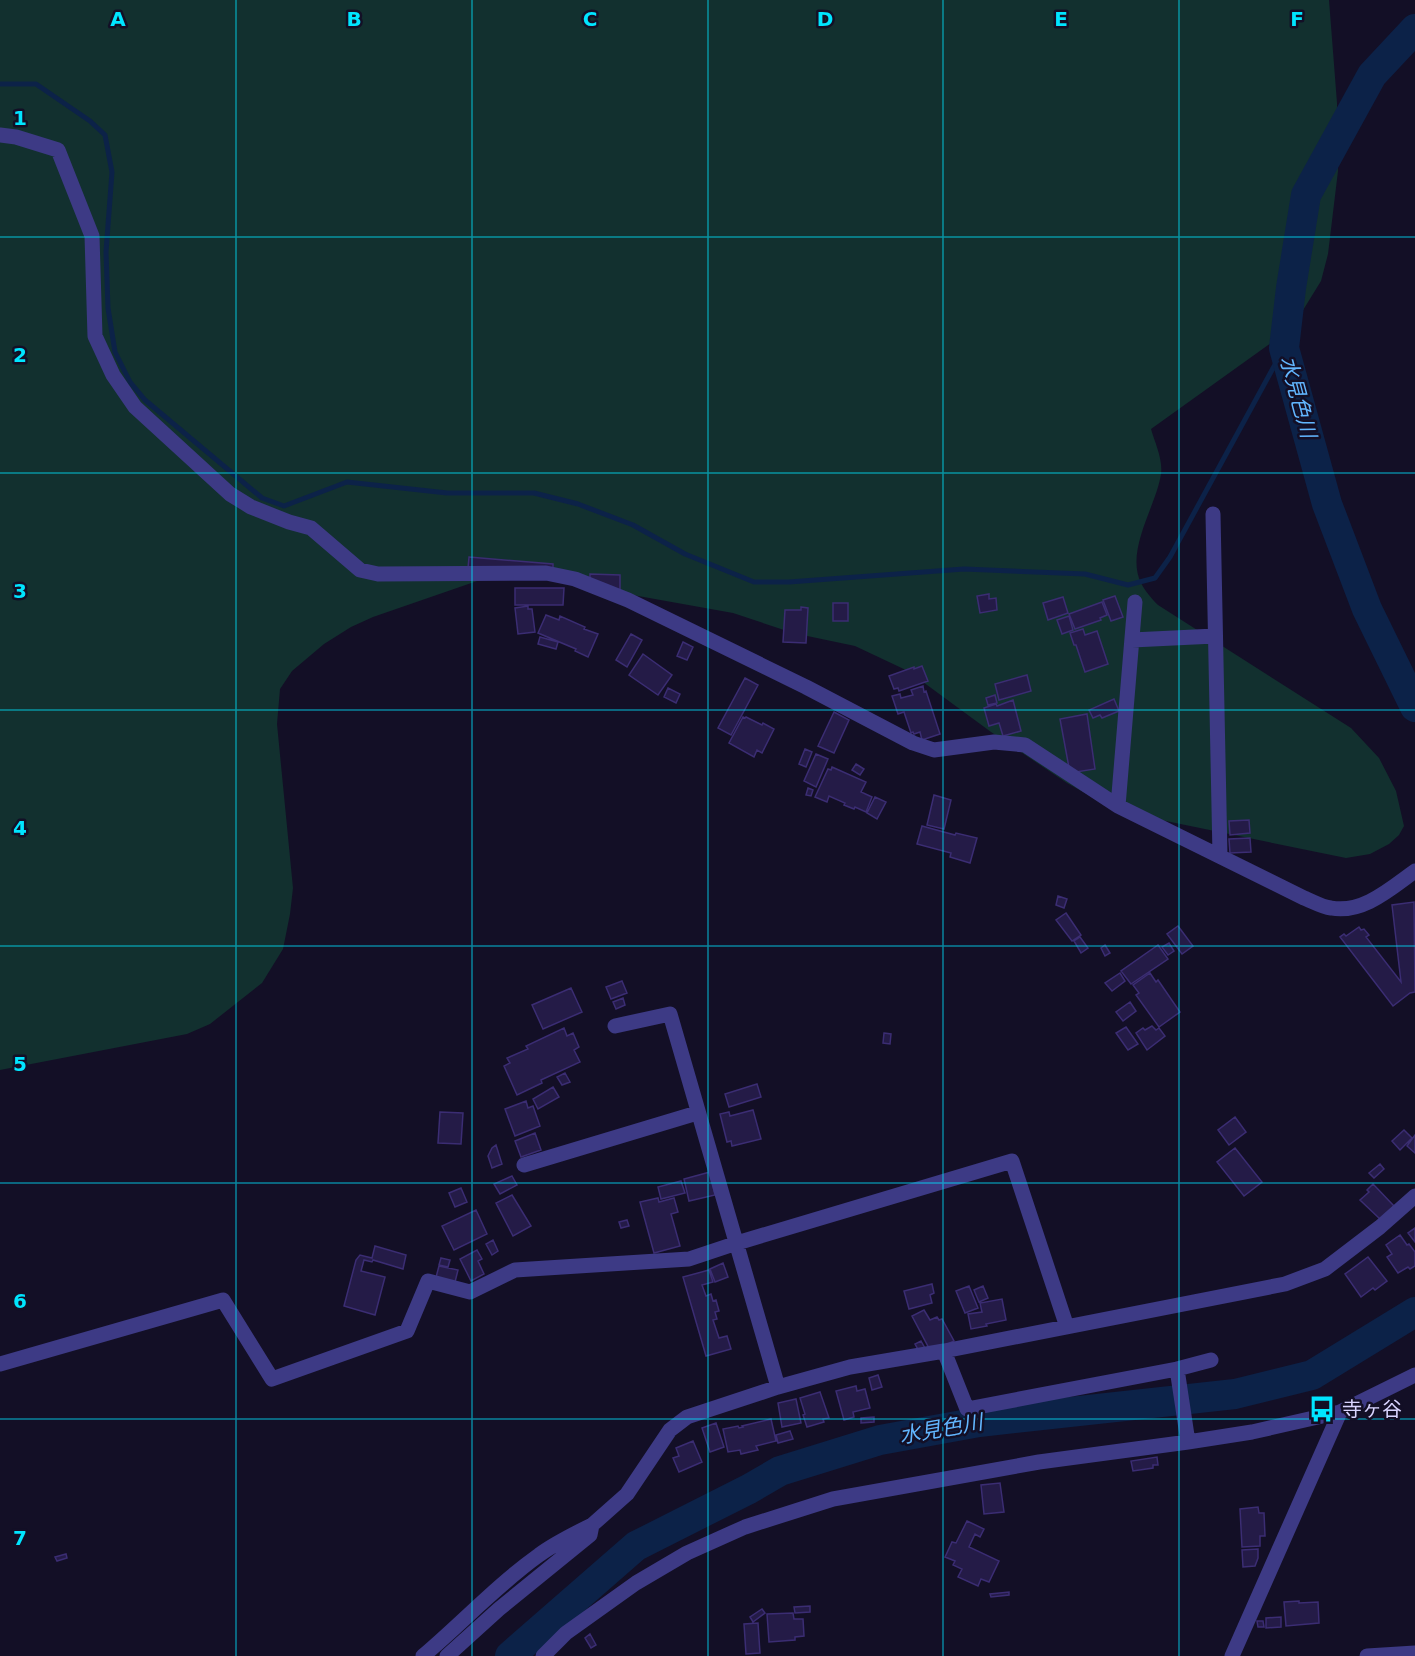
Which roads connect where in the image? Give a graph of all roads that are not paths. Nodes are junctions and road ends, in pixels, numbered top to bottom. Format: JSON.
{"nodes":[{"id":1,"x":0,"y":135,"type":"edge"},
{"id":2,"x":1213,"y":514,"type":"dead end"},
{"id":3,"x":1135,"y":602,"type":"dead end"},
{"id":4,"x":1215,"y":636,"type":"junction"},
{"id":5,"x":1132,"y":640,"type":"junction"},
{"id":6,"x":1118,"y":806,"type":"junction"},
{"id":7,"x":1220,"y":856,"type":"junction"},
{"id":8,"x":1415,"y":871,"type":"edge"},
{"id":9,"x":615,"y":1026,"type":"dead end"},
{"id":10,"x":697,"y":1113,"type":"junction"},
{"id":11,"x":524,"y":1165,"type":"dead end"},
{"id":12,"x":1415,"y":1196,"type":"edge"},
{"id":13,"x":737,"y":1243,"type":"junction"},
{"id":14,"x":1067,"y":1327,"type":"junction"},
{"id":15,"x":944,"y":1351,"type":"junction"},
{"id":16,"x":1211,"y":1360,"type":"dead end"},
{"id":17,"x":0,"y":1364,"type":"edge"},
{"id":18,"x":1177,"y":1369,"type":"junction"},
{"id":19,"x":1415,"y":1375,"type":"edge"},
{"id":20,"x":778,"y":1387,"type":"junction"},
{"id":21,"x":1340,"y":1412,"type":"junction"},
{"id":22,"x":1188,"y":1442,"type":"junction"},
{"id":23,"x":592,"y":1525,"type":"junction"},
{"id":24,"x":1415,"y":1653,"type":"edge"},
{"id":25,"x":423,"y":1656,"type":"edge"},
{"id":26,"x":447,"y":1656,"type":"edge"},
{"id":27,"x":543,"y":1656,"type":"edge"},
{"id":28,"x":1232,"y":1656,"type":"edge"},
{"id":29,"x":1367,"y":1656,"type":"edge"}],
"edges":[{"from":1,"to":6,"type":"street"},
{"from":2,"to":4,"type":"street"},
{"from":3,"to":5,"type":"street"},
{"from":4,"to":5,"type":"street"},
{"from":4,"to":7,"type":"street"},
{"from":5,"to":6,"type":"street"},
{"from":6,"to":7,"type":"street"},
{"from":7,"to":8,"type":"street"},
{"from":9,"to":10,"type":"street"},
{"from":10,"to":11,"type":"street"},
{"from":10,"to":13,"type":"street"},
{"from":12,"to":14,"type":"street"},
{"from":13,"to":14,"type":"street"},
{"from":13,"to":17,"type":"street"},
{"from":13,"to":20,"type":"street"},
{"from":14,"to":15,"type":"street"},
{"from":15,"to":18,"type":"street"},
{"from":15,"to":20,"type":"street"},
{"from":16,"to":18,"type":"street"},
{"from":18,"to":22,"type":"street"},
{"from":19,"to":21,"type":"street"},
{"from":20,"to":23,"type":"street"},
{"from":21,"to":22,"type":"street"},
{"from":21,"to":28,"type":"street"},
{"from":22,"to":27,"type":"street"},
{"from":23,"to":25,"type":"street"},
{"from":23,"to":26,"type":"street"},
{"from":24,"to":29,"type":"street"}]}
